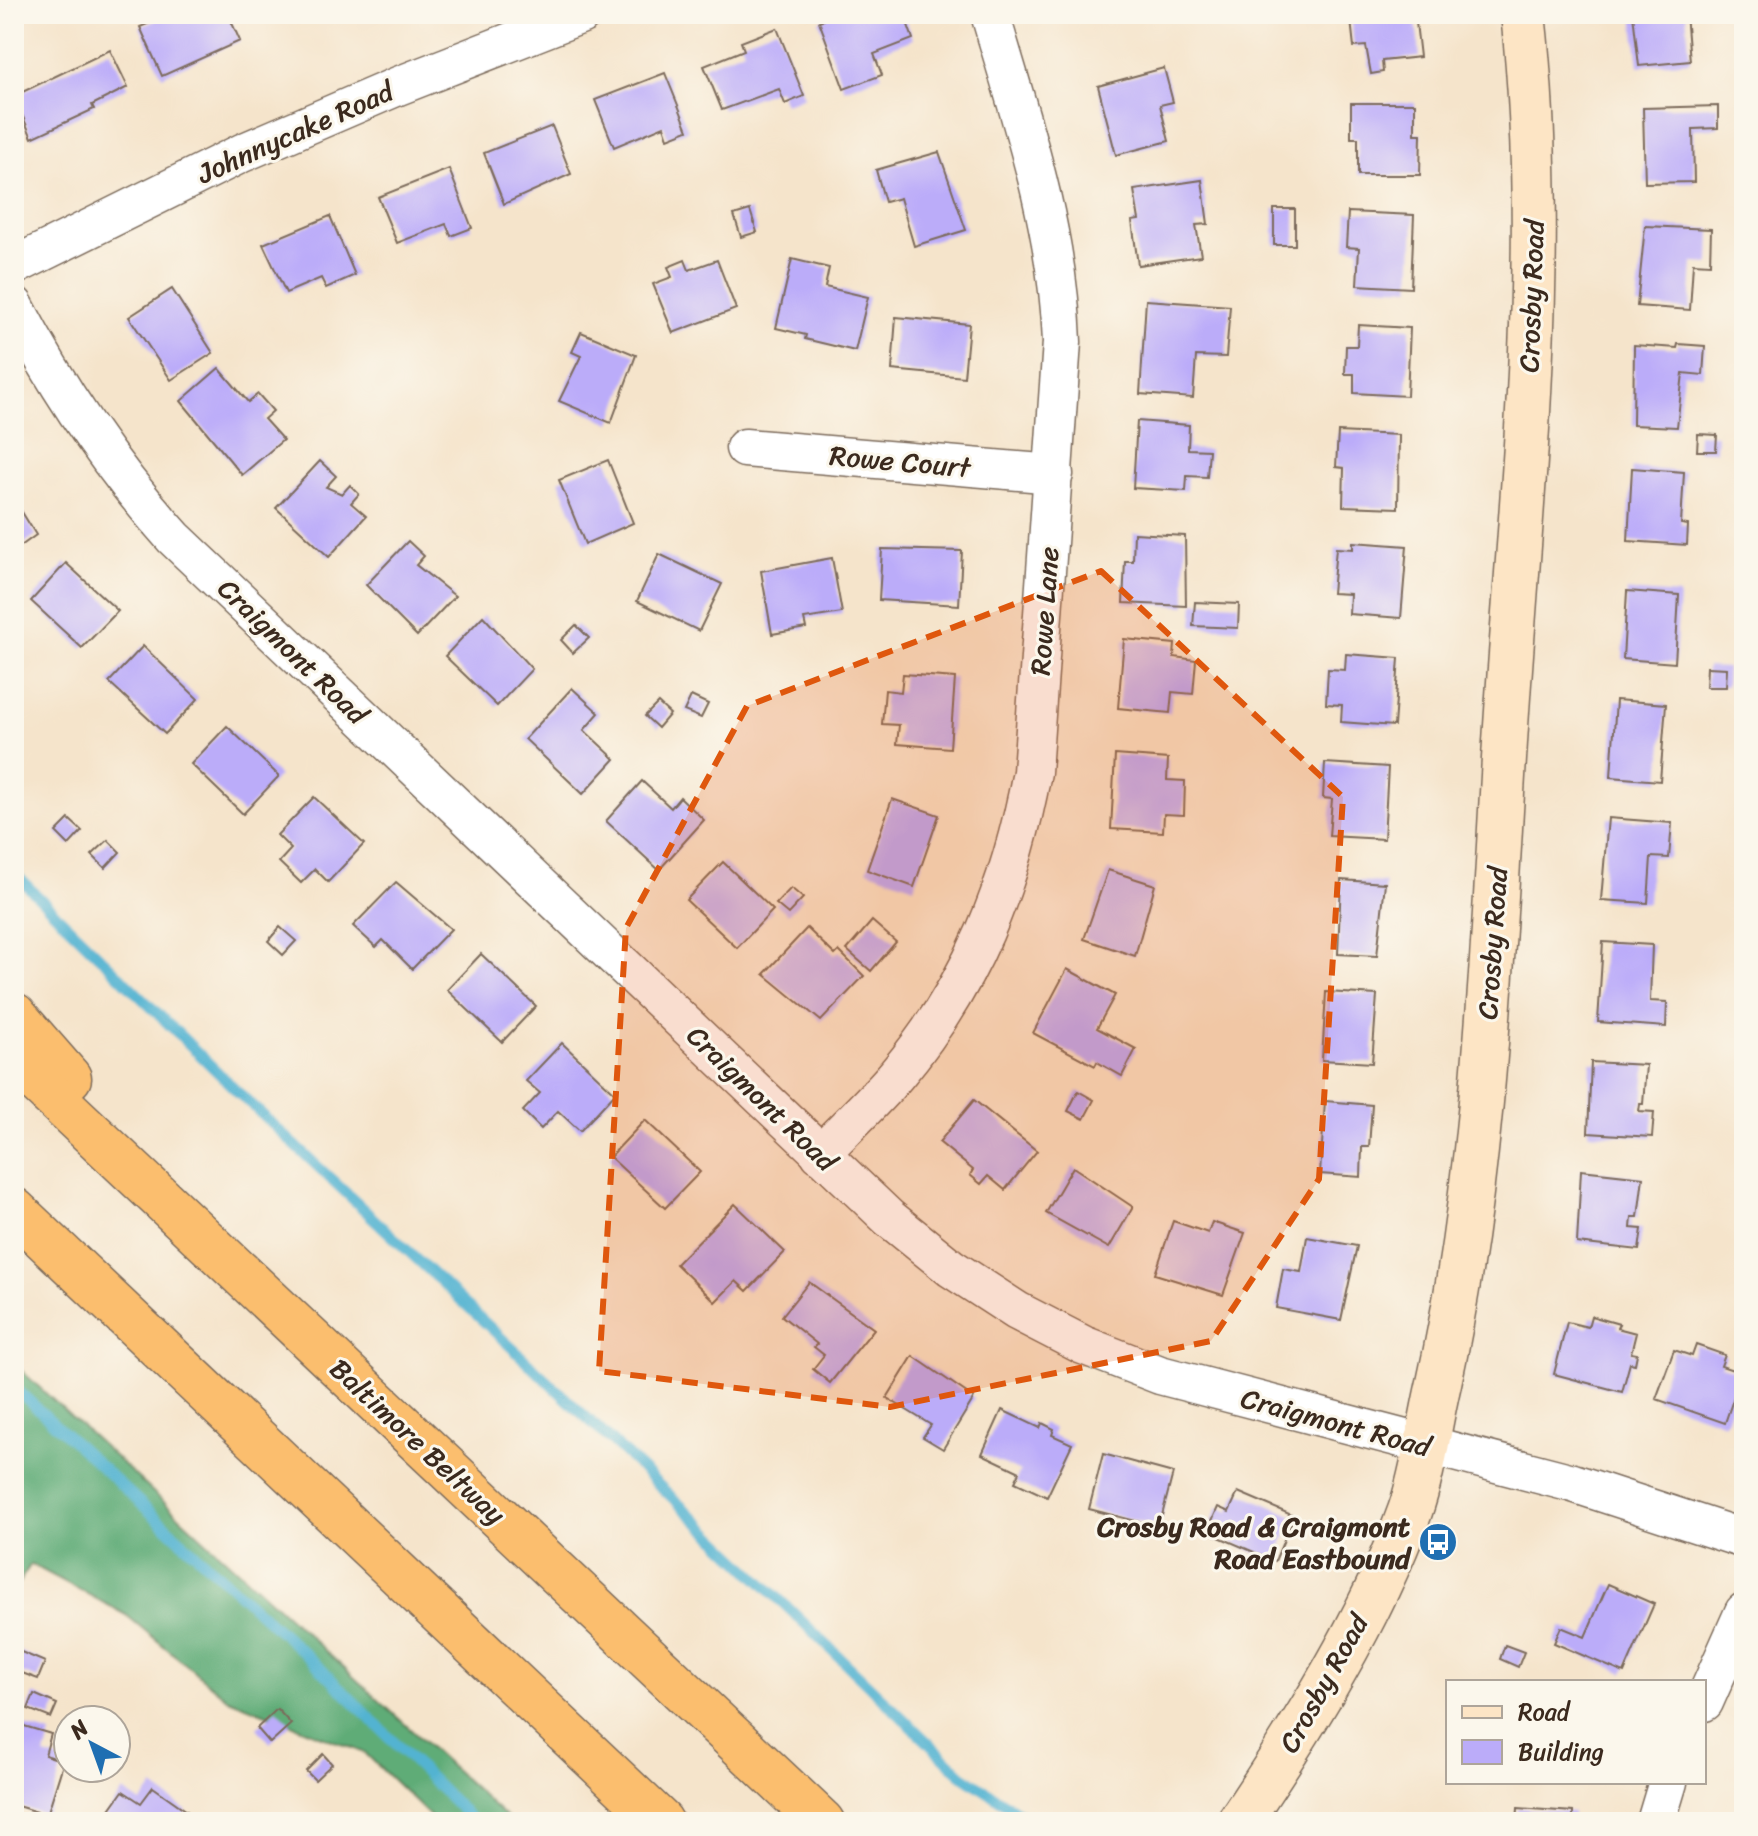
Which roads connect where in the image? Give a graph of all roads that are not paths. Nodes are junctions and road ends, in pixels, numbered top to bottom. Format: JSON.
{"nodes":[{"id":1,"x":582,"y":14,"type":"edge"},
{"id":2,"x":990,"y":14,"type":"edge"},
{"id":3,"x":1523,"y":14,"type":"edge"},
{"id":4,"x":14,"y":266,"type":"edge"},
{"id":5,"x":14,"y":305,"type":"edge"},
{"id":6,"x":745,"y":448,"type":"dead end"},
{"id":7,"x":1054,"y":474,"type":"junction"},
{"id":8,"x":14,"y":1015,"type":"edge"},
{"id":9,"x":14,"y":1060,"type":"edge"},
{"id":10,"x":820,"y":1154,"type":"junction"},
{"id":11,"x":14,"y":1210,"type":"edge"},
{"id":12,"x":221,"y":1256,"type":"junction"},
{"id":13,"x":1425,"y":1446,"type":"junction"},
{"id":14,"x":1744,"y":1539,"type":"edge"},
{"id":15,"x":1744,"y":1612,"type":"edge"},
{"id":16,"x":1706,"y":1698,"type":"edge"},
{"id":17,"x":1667,"y":1784,"type":"edge"},
{"id":18,"x":661,"y":1822,"type":"edge"},
{"id":19,"x":822,"y":1822,"type":"edge"},
{"id":20,"x":1239,"y":1822,"type":"edge"},
{"id":21,"x":1656,"y":1822,"type":"edge"}],
"edges":[{"from":1,"to":4,"type":"street","name":"Johnnycake Road"},
{"from":2,"to":7,"type":"street","name":"Rowe Lane"},
{"from":3,"to":13,"type":"main road","name":"Crosby Road"},
{"from":5,"to":10,"type":"street","name":"Craigmont Road"},
{"from":6,"to":7,"type":"street","name":"Rowe Court"},
{"from":7,"to":10,"type":"street","name":"Rowe Lane"},
{"from":8,"to":12,"type":"highway"},
{"from":9,"to":12,"type":"highway","name":"Baltimore Beltway"},
{"from":10,"to":13,"type":"street","name":"Craigmont Road"},
{"from":11,"to":18,"type":"highway"},
{"from":12,"to":19,"type":"highway","name":"Baltimore Beltway"},
{"from":13,"to":14,"type":"street","name":"Craigmont Road"},
{"from":13,"to":20,"type":"main road","name":"Crosby Road"},
{"from":15,"to":16,"type":"street"},
{"from":17,"to":21,"type":"street"}]}
